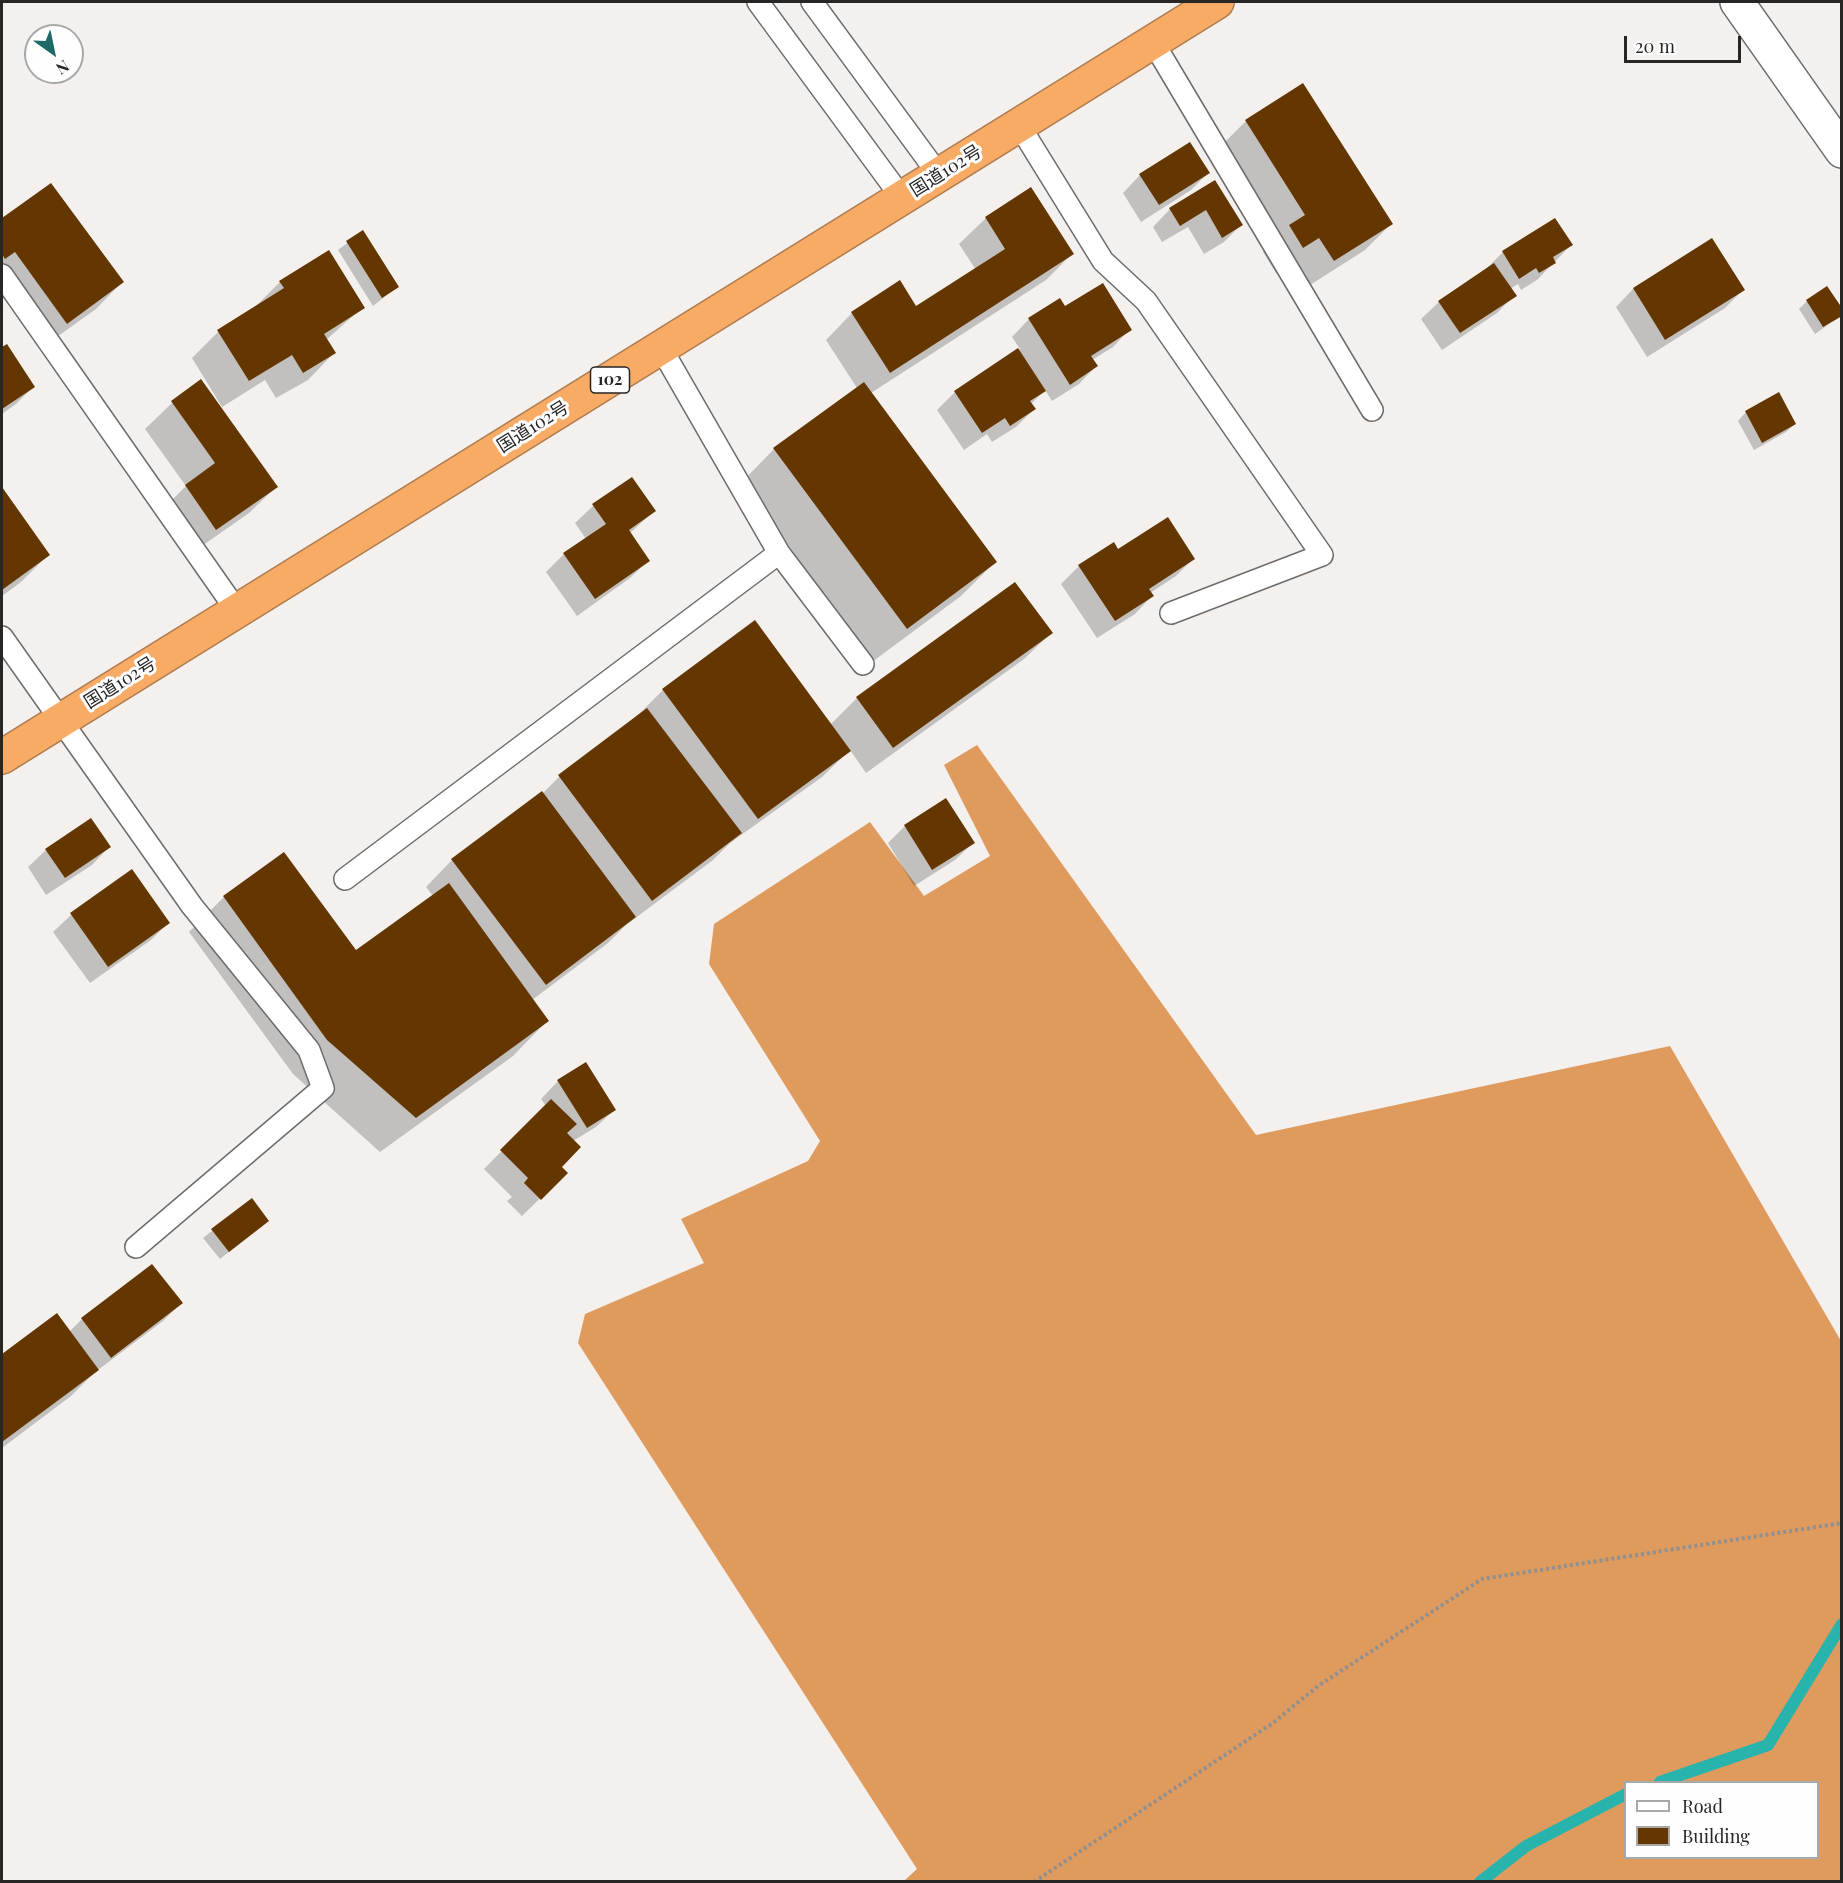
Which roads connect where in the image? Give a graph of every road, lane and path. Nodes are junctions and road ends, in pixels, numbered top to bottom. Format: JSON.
{"nodes":[{"id":1,"x":758,"y":2,"type":"edge"},
{"id":2,"x":812,"y":2,"type":"edge"},
{"id":3,"x":1217,"y":2,"type":"edge"},
{"id":4,"x":1737,"y":2,"type":"edge"},
{"id":5,"x":1153,"y":42,"type":"junction"},
{"id":6,"x":1019,"y":125,"type":"junction"},
{"id":7,"x":1842,"y":151,"type":"edge"},
{"id":8,"x":939,"y":175,"type":"junction"},
{"id":9,"x":902,"y":198,"type":"junction"},
{"id":10,"x":2,"y":275,"type":"edge"},
{"id":11,"x":661,"y":348,"type":"junction"},
{"id":12,"x":1372,"y":410,"type":"dead end"},
{"id":13,"x":779,"y":553,"type":"junction"},
{"id":14,"x":237,"y":611,"type":"junction"},
{"id":15,"x":1171,"y":613,"type":"dead end"},
{"id":16,"x":2,"y":637,"type":"edge"},
{"id":17,"x":863,"y":664,"type":"dead end"},
{"id":18,"x":62,"y":719,"type":"junction"},
{"id":19,"x":2,"y":756,"type":"edge"},
{"id":20,"x":345,"y":879,"type":"dead end"},
{"id":21,"x":136,"y":1247,"type":"dead end"},
{"id":22,"x":1842,"y":1522,"type":"edge"},
{"id":23,"x":1034,"y":1881,"type":"edge"}],
"edges":[{"from":1,"to":9,"type":"lane"},
{"from":2,"to":8,"type":"lane"},
{"from":3,"to":5,"type":"highway","name":"国道102号","number":"102"},
{"from":4,"to":7,"type":"street"},
{"from":5,"to":6,"type":"highway","name":"国道102号","number":"102"},
{"from":5,"to":12,"type":"lane"},
{"from":6,"to":8,"type":"highway","name":"国道102号","number":"102"},
{"from":6,"to":15,"type":"lane"},
{"from":8,"to":9,"type":"highway","name":"国道102号","number":"102"},
{"from":9,"to":11,"type":"highway","name":"国道102号","number":"102"},
{"from":10,"to":14,"type":"lane"},
{"from":11,"to":13,"type":"lane"},
{"from":11,"to":14,"type":"highway","name":"国道102号","number":"102"},
{"from":13,"to":17,"type":"lane"},
{"from":13,"to":20,"type":"lane"},
{"from":14,"to":18,"type":"highway","name":"国道102号","number":"102"},
{"from":16,"to":18,"type":"lane"},
{"from":18,"to":19,"type":"highway","name":"国道102号","number":"102"},
{"from":18,"to":21,"type":"lane"},
{"from":22,"to":23,"type":"path"}]}
